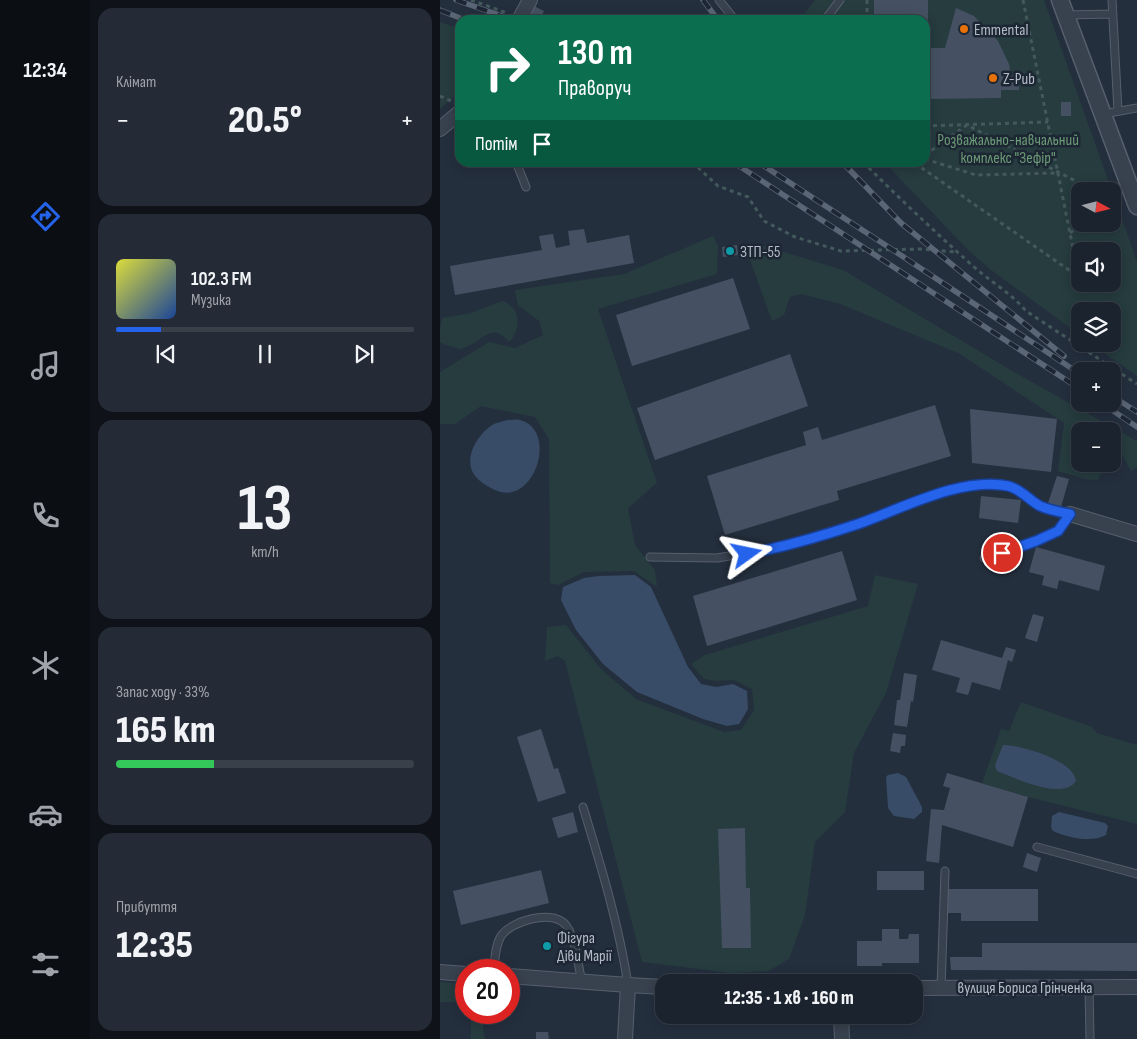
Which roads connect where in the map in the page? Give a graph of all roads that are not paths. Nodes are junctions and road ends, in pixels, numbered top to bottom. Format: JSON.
{"nodes":[{"id":1,"x":530,"y":0,"type":"edge"},
{"id":2,"x":719,"y":0,"type":"edge"},
{"id":3,"x":840,"y":0,"type":"edge"},
{"id":4,"x":1112,"y":0,"type":"edge"},
{"id":5,"x":1063,"y":8,"type":"edge"},
{"id":6,"x":1113,"y":14,"type":"junction"},
{"id":7,"x":516,"y":15,"type":"edge"},
{"id":8,"x":731,"y":15,"type":"edge"},
{"id":9,"x":829,"y":15,"type":"edge"},
{"id":10,"x":1137,"y":108,"type":"edge"},
{"id":11,"x":1110,"y":112,"type":"junction"},
{"id":12,"x":455,"y":116,"type":"edge"},
{"id":13,"x":440,"y":129,"type":"edge"},
{"id":14,"x":518,"y":167,"type":"edge"},
{"id":15,"x":1132,"y":181,"type":"edge"},
{"id":16,"x":526,"y":187,"type":"dead end"},
{"id":17,"x":1137,"y":206,"type":"edge"},
{"id":18,"x":1070,"y":514,"type":"junction"},
{"id":19,"x":1137,"y":534,"type":"edge"},
{"id":20,"x":650,"y":557,"type":"dead end"},
{"id":21,"x":984,"y":558,"type":"dead end"},
{"id":22,"x":583,"y":807,"type":"dead end"},
{"id":23,"x":1037,"y":847,"type":"dead end"},
{"id":24,"x":945,"y":871,"type":"dead end"},
{"id":25,"x":1137,"y":874,"type":"edge"},
{"id":26,"x":495,"y":959,"type":"edge"},
{"id":27,"x":440,"y":972,"type":"edge"},
{"id":28,"x":455,"y":973,"type":"edge"},
{"id":29,"x":520,"y":977,"type":"edge"},
{"id":30,"x":582,"y":982,"type":"junction"},
{"id":31,"x":628,"y":986,"type":"junction"},
{"id":32,"x":655,"y":986,"type":"edge"},
{"id":33,"x":1089,"y":987,"type":"junction"},
{"id":34,"x":1137,"y":987,"type":"edge"},
{"id":35,"x":923,"y":988,"type":"edge"},
{"id":36,"x":941,"y":988,"type":"junction"},
{"id":37,"x":841,"y":1024,"type":"edge"},
{"id":38,"x":625,"y":1039,"type":"edge"},
{"id":39,"x":842,"y":1039,"type":"edge"},
{"id":40,"x":1090,"y":1039,"type":"edge"}],
"edges":[{"from":1,"to":7,"type":"street"},
{"from":2,"to":8,"type":"lane"},
{"from":3,"to":9,"type":"lane"},
{"from":4,"to":6,"type":"lane"},
{"from":5,"to":6,"type":"lane"},
{"from":5,"to":11,"type":"street"},
{"from":6,"to":11,"type":"lane"},
{"from":10,"to":11,"type":"lane"},
{"from":11,"to":15,"type":"street"},
{"from":12,"to":13,"type":"street"},
{"from":14,"to":16,"type":"lane"},
{"from":15,"to":17,"type":"street"},
{"from":18,"to":19,"type":"street"},
{"from":18,"to":20,"type":"lane"},
{"from":18,"to":21,"type":"lane"},
{"from":22,"to":31,"type":"lane"},
{"from":23,"to":25,"type":"lane"},
{"from":24,"to":36,"type":"lane"},
{"from":26,"to":30,"type":"lane"},
{"from":27,"to":28,"type":"street"},
{"from":29,"to":30,"type":"street"},
{"from":30,"to":31,"type":"street"},
{"from":31,"to":32,"type":"street"},
{"from":31,"to":38,"type":"street"},
{"from":33,"to":34,"type":"street","name":"вулиця Бориса Грінченка"},
{"from":33,"to":36,"type":"street","name":"вулиця Бориса Грінченка"},
{"from":33,"to":40,"type":"lane"},
{"from":35,"to":36,"type":"street","name":"вулиця Бориса Грінченка"},
{"from":37,"to":39,"type":"street"}]}
